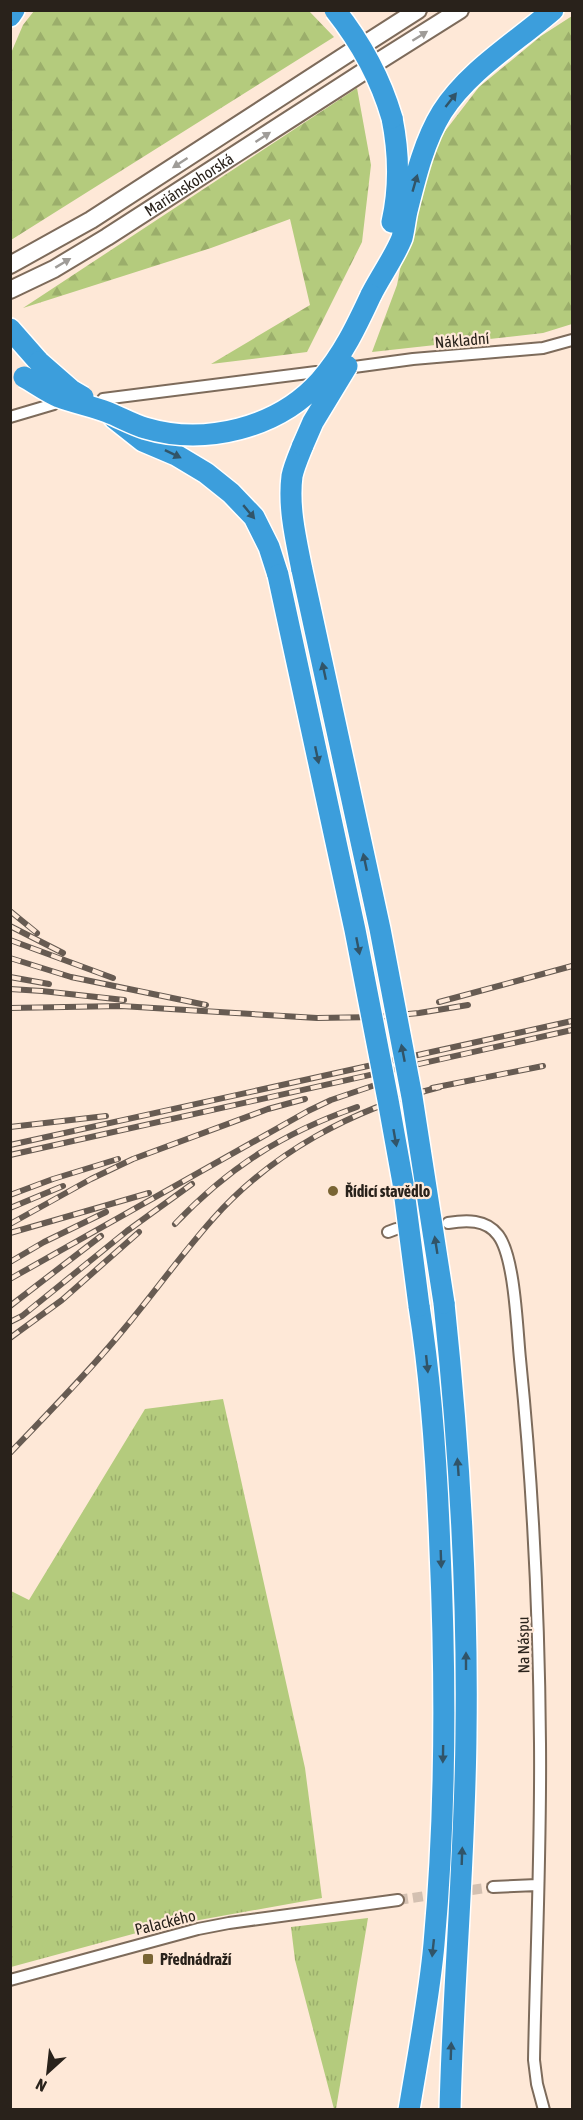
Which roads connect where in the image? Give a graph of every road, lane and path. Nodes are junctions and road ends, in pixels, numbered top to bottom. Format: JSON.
{"nodes":[{"id":1,"x":14,"y":10,"type":"edge"},
{"id":2,"x":335,"y":10,"type":"edge"},
{"id":3,"x":418,"y":10,"type":"edge"},
{"id":4,"x":460,"y":10,"type":"edge"},
{"id":5,"x":551,"y":13,"type":"edge"},
{"id":6,"x":10,"y":16,"type":"edge"},
{"id":7,"x":368,"y":42,"type":"dead end"},
{"id":8,"x":352,"y":51,"type":"dead end"},
{"id":9,"x":379,"y":62,"type":"dead end"},
{"id":10,"x":363,"y":72,"type":"dead end"},
{"id":11,"x":10,"y":265,"type":"edge"},
{"id":12,"x":10,"y":290,"type":"edge"},
{"id":13,"x":370,"y":294,"type":"junction"},
{"id":14,"x":15,"y":334,"type":"edge"},
{"id":15,"x":573,"y":340,"type":"edge"},
{"id":16,"x":354,"y":367,"type":"dead end"},
{"id":17,"x":316,"y":372,"type":"dead end"},
{"id":18,"x":17,"y":374,"type":"edge"},
{"id":19,"x":54,"y":404,"type":"dead end"},
{"id":20,"x":105,"y":406,"type":"junction"},
{"id":21,"x":10,"y":417,"type":"edge"},
{"id":22,"x":448,"y":1223,"type":"dead end"},
{"id":23,"x":537,"y":1885,"type":"junction"},
{"id":24,"x":493,"y":1887,"type":"tunnel mouth"},
{"id":25,"x":398,"y":1900,"type":"tunnel mouth"},
{"id":26,"x":10,"y":1980,"type":"edge"},
{"id":27,"x":410,"y":2109,"type":"edge"},
{"id":28,"x":450,"y":2109,"type":"edge"},
{"id":29,"x":544,"y":2109,"type":"edge"}],
"edges":[{"from":1,"to":6,"type":"highway"},
{"from":2,"to":13,"type":"highway","bridge":true},
{"from":3,"to":7,"type":"main road"},
{"from":9,"to":4,"type":"main road","one_way":true},
{"from":13,"to":5,"type":"highway","one_way":true},
{"from":8,"to":11,"type":"main road","name":"Mariánskohorská","one_way":true},
{"from":12,"to":10,"type":"main road","name":"Mariánskohorská","one_way":true},
{"from":13,"to":20,"type":"highway","bridge":true},
{"from":28,"to":13,"type":"highway","one_way":true,"bridge":true},
{"from":14,"to":20,"type":"highway","bridge":true},
{"from":15,"to":16,"type":"street","name":"Nákladní"},
{"from":17,"to":20,"type":"street"},
{"from":18,"to":20,"type":"highway","bridge":true},
{"from":19,"to":21,"type":"street"},
{"from":20,"to":27,"type":"highway","one_way":true,"bridge":true},
{"from":22,"to":23,"type":"street","name":"Na Náspu"},
{"from":23,"to":24,"type":"street"},
{"from":23,"to":29,"type":"street","name":"Na Náspu"},
{"from":25,"to":26,"type":"street","name":"Palackého"}]}
